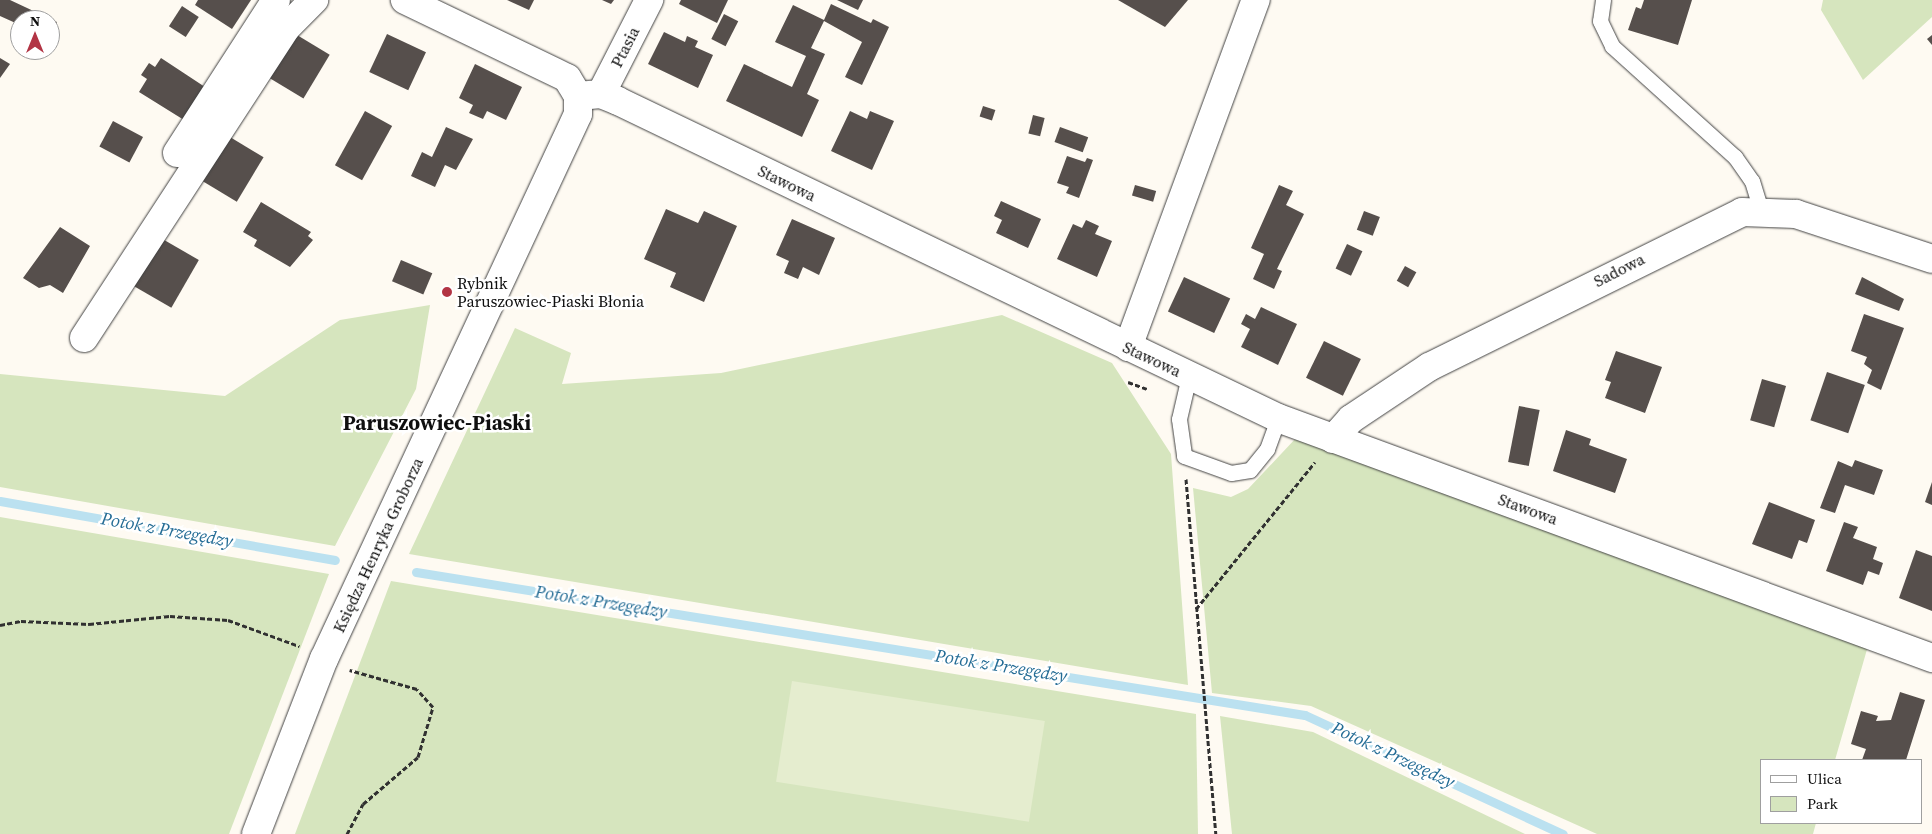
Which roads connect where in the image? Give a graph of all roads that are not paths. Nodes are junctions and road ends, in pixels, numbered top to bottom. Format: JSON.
{"nodes":[{"id":1,"x":276,"y":0,"type":"edge"},
{"id":2,"x":314,"y":0,"type":"edge"},
{"id":3,"x":405,"y":0,"type":"edge"},
{"id":4,"x":649,"y":0,"type":"edge"},
{"id":5,"x":1256,"y":0,"type":"edge"},
{"id":6,"x":1603,"y":0,"type":"edge"},
{"id":7,"x":590,"y":95,"type":"junction"},
{"id":8,"x":177,"y":153,"type":"dead end"},
{"id":9,"x":1761,"y":210,"type":"junction"},
{"id":10,"x":1932,"y":259,"type":"edge"},
{"id":11,"x":84,"y":338,"type":"dead end"},
{"id":12,"x":1128,"y":347,"type":"junction"},
{"id":13,"x":1189,"y":376,"type":"junction"},
{"id":14,"x":1278,"y":418,"type":"junction"},
{"id":15,"x":1333,"y":439,"type":"junction"},
{"id":16,"x":1932,"y":658,"type":"edge"},
{"id":17,"x":256,"y":834,"type":"edge"}],
"edges":[{"from":1,"to":8,"type":"street"},
{"from":2,"to":11,"type":"street"},
{"from":3,"to":7,"type":"street","name":"Stawowa"},
{"from":4,"to":7,"type":"street","name":"Ptasia"},
{"from":5,"to":12,"type":"street"},
{"from":6,"to":9,"type":"lane"},
{"from":7,"to":12,"type":"street","name":"Stawowa"},
{"from":7,"to":17,"type":"street","name":"Księdza Henryka Groborza"},
{"from":9,"to":10,"type":"street","name":"Sadowa"},
{"from":9,"to":15,"type":"street","name":"Sadowa"},
{"from":12,"to":13,"type":"street","name":"Stawowa"},
{"from":13,"to":14,"type":"street","name":"Stawowa"},
{"from":13,"to":14,"type":"lane"},
{"from":14,"to":15,"type":"street","name":"Stawowa"},
{"from":15,"to":16,"type":"street","name":"Stawowa"}]}
